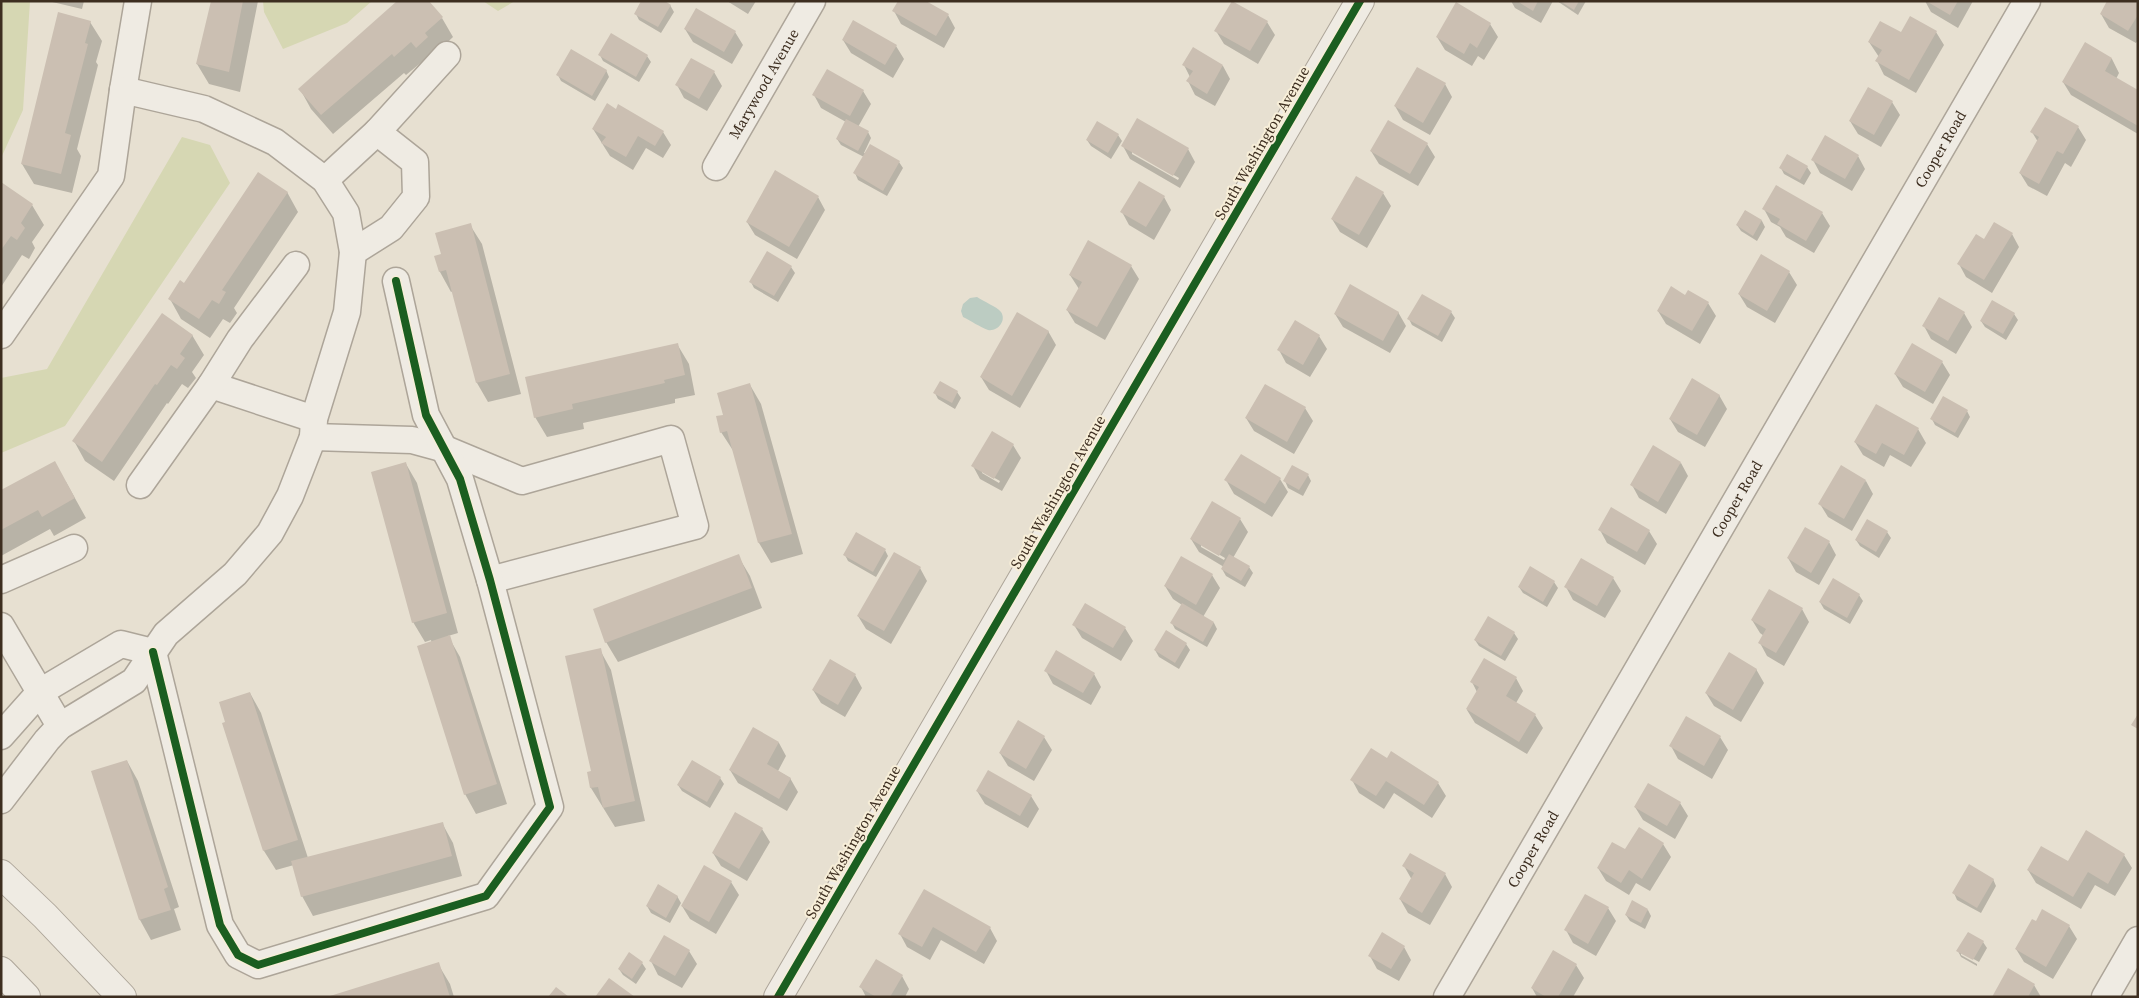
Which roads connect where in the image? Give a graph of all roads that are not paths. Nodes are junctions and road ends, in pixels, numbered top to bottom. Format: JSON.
{"nodes":[{"id":1,"x":138,"y":1,"type":"edge"},
{"id":2,"x":812,"y":1,"type":"edge"},
{"id":3,"x":1360,"y":1,"type":"edge"},
{"id":4,"x":2027,"y":1,"type":"edge"},
{"id":5,"x":447,"y":55,"type":"dead end"},
{"id":6,"x":123,"y":90,"type":"junction"},
{"id":7,"x":376,"y":132,"type":"junction"},
{"id":8,"x":716,"y":167,"type":"dead end"},
{"id":9,"x":325,"y":180,"type":"junction"},
{"id":10,"x":353,"y":252,"type":"junction"},
{"id":11,"x":296,"y":265,"type":"dead end"},
{"id":12,"x":396,"y":281,"type":"dead end"},
{"id":13,"x":1,"y":335,"type":"edge"},
{"id":14,"x":211,"y":385,"type":"junction"},
{"id":15,"x":314,"y":428,"type":"junction"},
{"id":16,"x":445,"y":449,"type":"junction"},
{"id":17,"x":140,"y":485,"type":"dead end"},
{"id":18,"x":74,"y":548,"type":"dead end"},
{"id":19,"x":1,"y":580,"type":"edge"},
{"id":20,"x":490,"y":580,"type":"junction"},
{"id":21,"x":1,"y":626,"type":"edge"},
{"id":22,"x":153,"y":652,"type":"junction"},
{"id":23,"x":40,"y":692,"type":"junction"},
{"id":24,"x":60,"y":726,"type":"junction"},
{"id":25,"x":1,"y":736,"type":"edge"},
{"id":26,"x":1,"y":800,"type":"edge"},
{"id":27,"x":1,"y":874,"type":"edge"},
{"id":28,"x":2138,"y":940,"type":"edge"},
{"id":29,"x":1,"y":971,"type":"edge"},
{"id":30,"x":26,"y":997,"type":"edge"},
{"id":31,"x":122,"y":997,"type":"edge"},
{"id":32,"x":778,"y":997,"type":"edge"},
{"id":33,"x":1447,"y":997,"type":"edge"},
{"id":34,"x":2105,"y":997,"type":"edge"}],
"edges":[{"from":1,"to":6,"type":"street"},
{"from":2,"to":8,"type":"street","name":"Marywood Avenue"},
{"from":3,"to":32,"type":"street","name":"South Washington Avenue"},
{"from":4,"to":33,"type":"street","name":"Cooper Road"},
{"from":5,"to":7,"type":"street"},
{"from":6,"to":9,"type":"street"},
{"from":6,"to":13,"type":"street"},
{"from":7,"to":9,"type":"street"},
{"from":7,"to":10,"type":"street"},
{"from":9,"to":10,"type":"street"},
{"from":10,"to":15,"type":"street"},
{"from":11,"to":14,"type":"street"},
{"from":12,"to":16,"type":"street"},
{"from":14,"to":15,"type":"street"},
{"from":14,"to":17,"type":"street"},
{"from":15,"to":16,"type":"street"},
{"from":15,"to":22,"type":"street"},
{"from":16,"to":20,"type":"street"},
{"from":16,"to":20,"type":"street"},
{"from":18,"to":19,"type":"street"},
{"from":20,"to":22,"type":"street"},
{"from":21,"to":23,"type":"street"},
{"from":22,"to":23,"type":"street"},
{"from":22,"to":24,"type":"street"},
{"from":23,"to":24,"type":"street"},
{"from":23,"to":25,"type":"street"},
{"from":24,"to":26,"type":"street"},
{"from":27,"to":31,"type":"street"},
{"from":28,"to":34,"type":"street"},
{"from":29,"to":30,"type":"street"}]}
